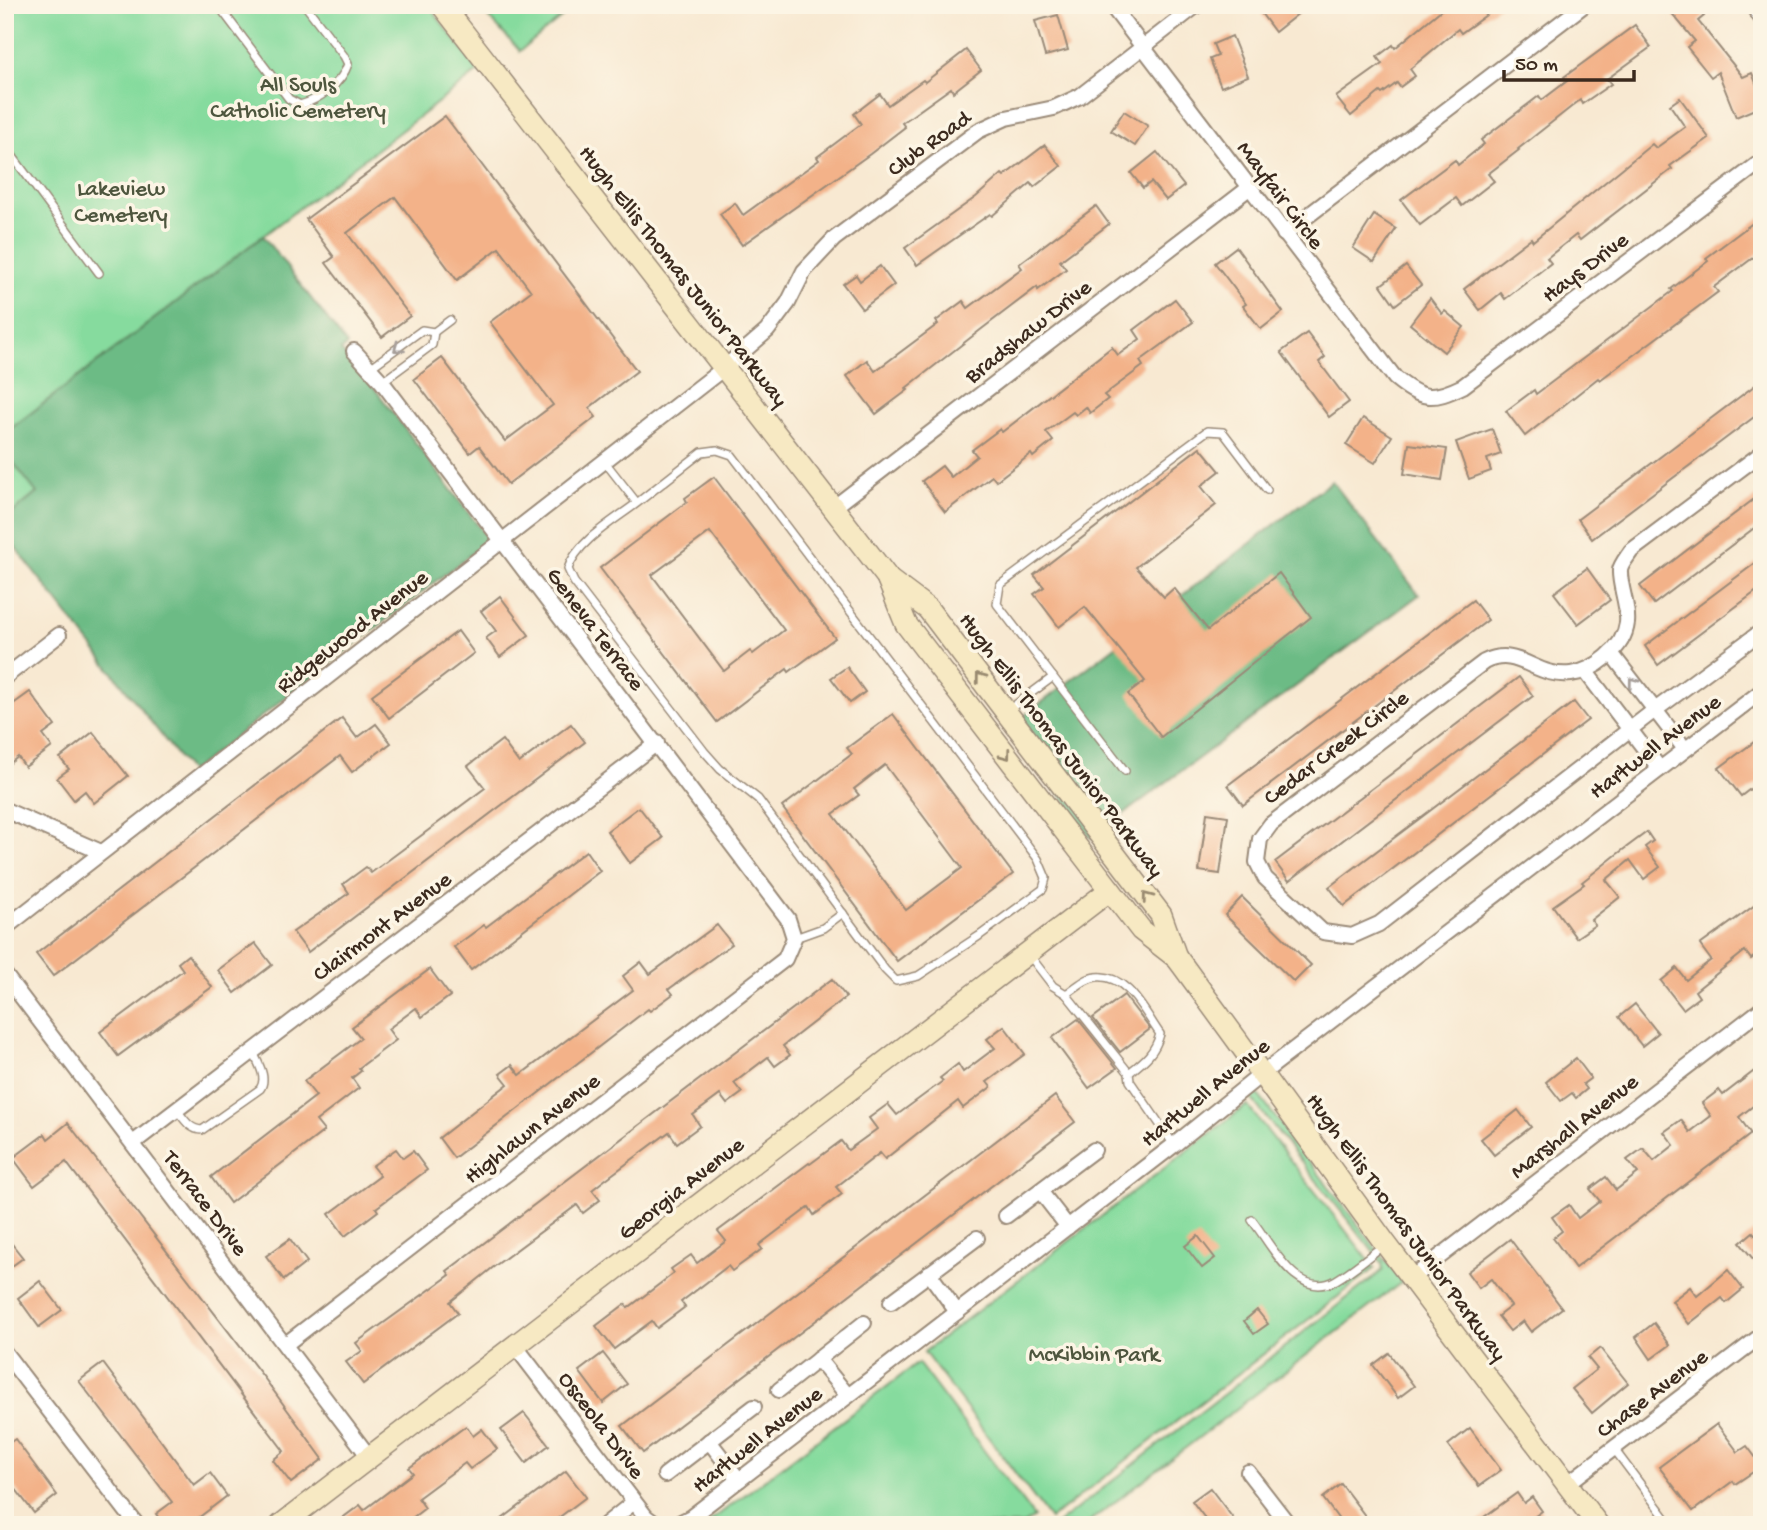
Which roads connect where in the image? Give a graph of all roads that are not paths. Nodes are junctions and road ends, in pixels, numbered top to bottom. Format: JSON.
{"nodes":[{"id":1,"x":218,"y":5,"type":"edge"},
{"id":2,"x":305,"y":5,"type":"edge"},
{"id":3,"x":442,"y":5,"type":"edge"},
{"id":4,"x":1111,"y":5,"type":"edge"},
{"id":5,"x":1198,"y":5,"type":"edge"},
{"id":6,"x":1584,"y":5,"type":"edge"},
{"id":7,"x":1752,"y":5,"type":"edge"},
{"id":8,"x":1762,"y":19,"type":"edge"},
{"id":9,"x":1143,"y":48,"type":"junction"},
{"id":10,"x":5,"y":146,"type":"edge"},
{"id":11,"x":1762,"y":160,"type":"edge"},
{"id":12,"x":1249,"y":188,"type":"junction"},
{"id":13,"x":1284,"y":234,"type":"junction"},
{"id":14,"x":99,"y":274,"type":"dead end"},
{"id":15,"x":450,"y":320,"type":"dead end"},
{"id":16,"x":434,"y":332,"type":"junction"},
{"id":17,"x":354,"y":351,"type":"dead end"},
{"id":18,"x":370,"y":368,"type":"junction"},
{"id":19,"x":724,"y":368,"type":"junction"},
{"id":20,"x":382,"y":382,"type":"junction"},
{"id":21,"x":1429,"y":397,"type":"joint"},
{"id":22,"x":1762,"y":453,"type":"edge"},
{"id":23,"x":605,"y":462,"type":"junction"},
{"id":24,"x":1267,"y":490,"type":"dead end"},
{"id":25,"x":637,"y":503,"type":"junction"},
{"id":26,"x":833,"y":508,"type":"junction"},
{"id":27,"x":502,"y":541,"type":"junction"},
{"id":28,"x":887,"y":577,"type":"junction"},
{"id":29,"x":1762,"y":631,"type":"edge"},
{"id":30,"x":59,"y":635,"type":"dead end"},
{"id":31,"x":1611,"y":653,"type":"junction"},
{"id":32,"x":1586,"y":672,"type":"junction"},
{"id":33,"x":5,"y":677,"type":"edge"},
{"id":34,"x":1054,"y":677,"type":"junction"},
{"id":35,"x":1762,"y":691,"type":"edge"},
{"id":36,"x":1654,"y":711,"type":"junction"},
{"id":37,"x":1006,"y":712,"type":"junction"},
{"id":38,"x":1629,"y":730,"type":"junction"},
{"id":39,"x":657,"y":743,"type":"junction"},
{"id":40,"x":1685,"y":749,"type":"junction"},
{"id":41,"x":1660,"y":769,"type":"junction"},
{"id":42,"x":1125,"y":771,"type":"dead end"},
{"id":43,"x":5,"y":810,"type":"edge"},
{"id":44,"x":101,"y":852,"type":"junction"},
{"id":45,"x":1110,"y":890,"type":"junction"},
{"id":46,"x":843,"y":913,"type":"junction"},
{"id":47,"x":5,"y":928,"type":"edge"},
{"id":48,"x":794,"y":938,"type":"junction"},
{"id":49,"x":1028,"y":953,"type":"junction"},
{"id":50,"x":1177,"y":958,"type":"junction"},
{"id":51,"x":5,"y":975,"type":"edge"},
{"id":52,"x":1066,"y":994,"type":"junction"},
{"id":53,"x":1762,"y":1009,"type":"edge"},
{"id":54,"x":253,"y":1051,"type":"junction"},
{"id":55,"x":1129,"y":1073,"type":"junction"},
{"id":56,"x":1263,"y":1073,"type":"junction"},
{"id":57,"x":176,"y":1110,"type":"junction"},
{"id":58,"x":133,"y":1143,"type":"junction"},
{"id":59,"x":1174,"y":1145,"type":"junction"},
{"id":60,"x":1094,"y":1150,"type":"dead end"},
{"id":61,"x":1040,"y":1191,"type":"junction"},
{"id":62,"x":1006,"y":1216,"type":"dead end"},
{"id":63,"x":1252,"y":1220,"type":"dead end"},
{"id":64,"x":1068,"y":1227,"type":"junction"},
{"id":65,"x":977,"y":1238,"type":"dead end"},
{"id":66,"x":1385,"y":1243,"type":"junction"},
{"id":67,"x":929,"y":1273,"type":"junction"},
{"id":68,"x":1412,"y":1278,"type":"junction"},
{"id":69,"x":891,"y":1302,"type":"dead end"},
{"id":70,"x":957,"y":1312,"type":"junction"},
{"id":71,"x":864,"y":1323,"type":"dead end"},
{"id":72,"x":1762,"y":1335,"type":"edge"},
{"id":73,"x":286,"y":1344,"type":"junction"},
{"id":74,"x":516,"y":1347,"type":"junction"},
{"id":75,"x":5,"y":1353,"type":"edge"},
{"id":76,"x":818,"y":1359,"type":"junction"},
{"id":77,"x":779,"y":1390,"type":"dead end"},
{"id":78,"x":848,"y":1396,"type":"junction"},
{"id":79,"x":754,"y":1406,"type":"dead end"},
{"id":80,"x":709,"y":1441,"type":"junction"},
{"id":81,"x":1614,"y":1449,"type":"junction"},
{"id":82,"x":370,"y":1458,"type":"junction"},
{"id":83,"x":1248,"y":1472,"type":"dead end"},
{"id":84,"x":665,"y":1475,"type":"dead end"},
{"id":85,"x":739,"y":1480,"type":"junction"},
{"id":86,"x":1567,"y":1484,"type":"junction"},
{"id":87,"x":634,"y":1502,"type":"junction"},
{"id":88,"x":136,"y":1525,"type":"edge"},
{"id":89,"x":281,"y":1525,"type":"edge"},
{"id":90,"x":605,"y":1525,"type":"edge"},
{"id":91,"x":657,"y":1525,"type":"edge"},
{"id":92,"x":675,"y":1525,"type":"edge"},
{"id":93,"x":1289,"y":1525,"type":"edge"},
{"id":94,"x":1598,"y":1525,"type":"edge"},
{"id":95,"x":1671,"y":1525,"type":"edge"}],
"edges":[{"from":1,"to":2,"type":"lane"},
{"from":3,"to":19,"type":"main road","name":"Hugh Ellis Thomas Junior Parkway"},
{"from":4,"to":9,"type":"street","name":"Mayfair Circle"},
{"from":5,"to":9,"type":"street","name":"Club Road"},
{"from":6,"to":13,"type":"street"},
{"from":7,"to":8,"type":"street"},
{"from":9,"to":12,"type":"street","name":"Mayfair Circle"},
{"from":9,"to":19,"type":"street","name":"Club Road"},
{"from":10,"to":14,"type":"lane"},
{"from":11,"to":21,"type":"street","name":"Hays Drive"},
{"from":12,"to":13,"type":"street","name":"Mayfair Circle"},
{"from":12,"to":26,"type":"street","name":"Bradshaw Drive"},
{"from":13,"to":21,"type":"street","name":"Mayfair Circle"},
{"from":15,"to":16,"type":"lane"},
{"from":16,"to":18,"type":"lane","one_way":true},
{"from":16,"to":20,"type":"lane"},
{"from":17,"to":18,"type":"street","name":"Geneva Terrace"},
{"from":18,"to":20,"type":"street","name":"Geneva Terrace"},
{"from":19,"to":23,"type":"street","name":"Ridgewood Avenue"},
{"from":19,"to":26,"type":"main road","name":"Hugh Ellis Thomas Junior Parkway"},
{"from":20,"to":27,"type":"street","name":"Geneva Terrace"},
{"from":22,"to":31,"type":"street"},
{"from":23,"to":25,"type":"lane"},
{"from":23,"to":27,"type":"street","name":"Ridgewood Avenue"},
{"from":24,"to":34,"type":"lane"},
{"from":25,"to":46,"type":"lane"},
{"from":25,"to":46,"type":"lane"},
{"from":26,"to":28,"type":"main road","name":"Hugh Ellis Thomas Junior Parkway"},
{"from":27,"to":39,"type":"street","name":"Geneva Terrace"},
{"from":27,"to":44,"type":"street","name":"Ridgewood Avenue"},
{"from":37,"to":28,"type":"main road","name":"Hugh Ellis Thomas Junior Parkway","one_way":true},
{"from":28,"to":45,"type":"main road","name":"Hugh Ellis Thomas Junior Parkway","one_way":true},
{"from":29,"to":36,"type":"street","name":"Cedar Creek Circle"},
{"from":30,"to":33,"type":"street"},
{"from":31,"to":32,"type":"street"},
{"from":36,"to":31,"type":"street","one_way":true},
{"from":32,"to":38,"type":"street"},
{"from":32,"to":38,"type":"street","name":"Cedar Creek Circle"},
{"from":34,"to":37,"type":"lane"},
{"from":34,"to":42,"type":"lane"},
{"from":35,"to":40,"type":"street","name":"Hartwell Avenue"},
{"from":36,"to":38,"type":"street","name":"Cedar Creek Circle"},
{"from":36,"to":40,"type":"street"},
{"from":50,"to":37,"type":"main road","name":"Hugh Ellis Thomas Junior Parkway","one_way":true},
{"from":38,"to":41,"type":"street"},
{"from":39,"to":48,"type":"street","name":"Geneva Terrace"},
{"from":39,"to":54,"type":"street","name":"Clairmont Avenue"},
{"from":40,"to":41,"type":"street","name":"Hartwell Avenue"},
{"from":41,"to":56,"type":"street","name":"Hartwell Avenue"},
{"from":43,"to":44,"type":"street"},
{"from":44,"to":47,"type":"street","name":"Ridgewood Avenue"},
{"from":45,"to":49,"type":"main road","name":"Georgia Avenue"},
{"from":45,"to":50,"type":"main road","name":"Hugh Ellis Thomas Junior Parkway"},
{"from":46,"to":48,"type":"lane"},
{"from":48,"to":73,"type":"street","name":"Highlawn Avenue"},
{"from":49,"to":52,"type":"lane"},
{"from":49,"to":74,"type":"main road","name":"Georgia Avenue"},
{"from":50,"to":56,"type":"main road","name":"Hugh Ellis Thomas Junior Parkway"},
{"from":51,"to":58,"type":"street","name":"Terrace Drive"},
{"from":52,"to":55,"type":"lane"},
{"from":52,"to":55,"type":"lane"},
{"from":53,"to":68,"type":"street","name":"Marshall Avenue"},
{"from":54,"to":57,"type":"street","name":"Clairmont Avenue"},
{"from":54,"to":57,"type":"lane"},
{"from":55,"to":59,"type":"lane"},
{"from":56,"to":59,"type":"street","name":"Hartwell Avenue"},
{"from":56,"to":66,"type":"main road","name":"Hugh Ellis Thomas Junior Parkway"},
{"from":57,"to":58,"type":"street","name":"Clairmont Avenue"},
{"from":58,"to":73,"type":"street","name":"Terrace Drive"},
{"from":59,"to":64,"type":"street","name":"Hartwell Avenue"},
{"from":60,"to":61,"type":"street"},
{"from":61,"to":62,"type":"street"},
{"from":61,"to":64,"type":"street"},
{"from":63,"to":66,"type":"lane"},
{"from":64,"to":70,"type":"street","name":"Hartwell Avenue"},
{"from":65,"to":67,"type":"street"},
{"from":66,"to":68,"type":"main road","name":"Hugh Ellis Thomas Junior Parkway"},
{"from":67,"to":69,"type":"street"},
{"from":67,"to":70,"type":"street"},
{"from":68,"to":86,"type":"main road","name":"Hugh Ellis Thomas Junior Parkway"},
{"from":70,"to":78,"type":"street","name":"Hartwell Avenue"},
{"from":71,"to":76,"type":"street"},
{"from":72,"to":81,"type":"street","name":"Chase Avenue"},
{"from":73,"to":82,"type":"street","name":"Terrace Drive"},
{"from":74,"to":82,"type":"main road","name":"Georgia Avenue"},
{"from":74,"to":87,"type":"street","name":"Osceola Drive"},
{"from":75,"to":88,"type":"street"},
{"from":76,"to":77,"type":"street"},
{"from":76,"to":78,"type":"street"},
{"from":78,"to":85,"type":"street","name":"Hartwell Avenue"},
{"from":79,"to":80,"type":"street"},
{"from":80,"to":84,"type":"street"},
{"from":80,"to":85,"type":"street"},
{"from":81,"to":86,"type":"street","name":"Chase Avenue"},
{"from":81,"to":95,"type":"lane"},
{"from":82,"to":89,"type":"main road","name":"Georgia Avenue"},
{"from":83,"to":93,"type":"street"},
{"from":85,"to":92,"type":"street","name":"Hartwell Avenue"},
{"from":86,"to":94,"type":"main road","name":"Hugh Ellis Thomas Junior Parkway"},
{"from":87,"to":90,"type":"street"},
{"from":87,"to":91,"type":"street","name":"Osceola Drive"}]}
